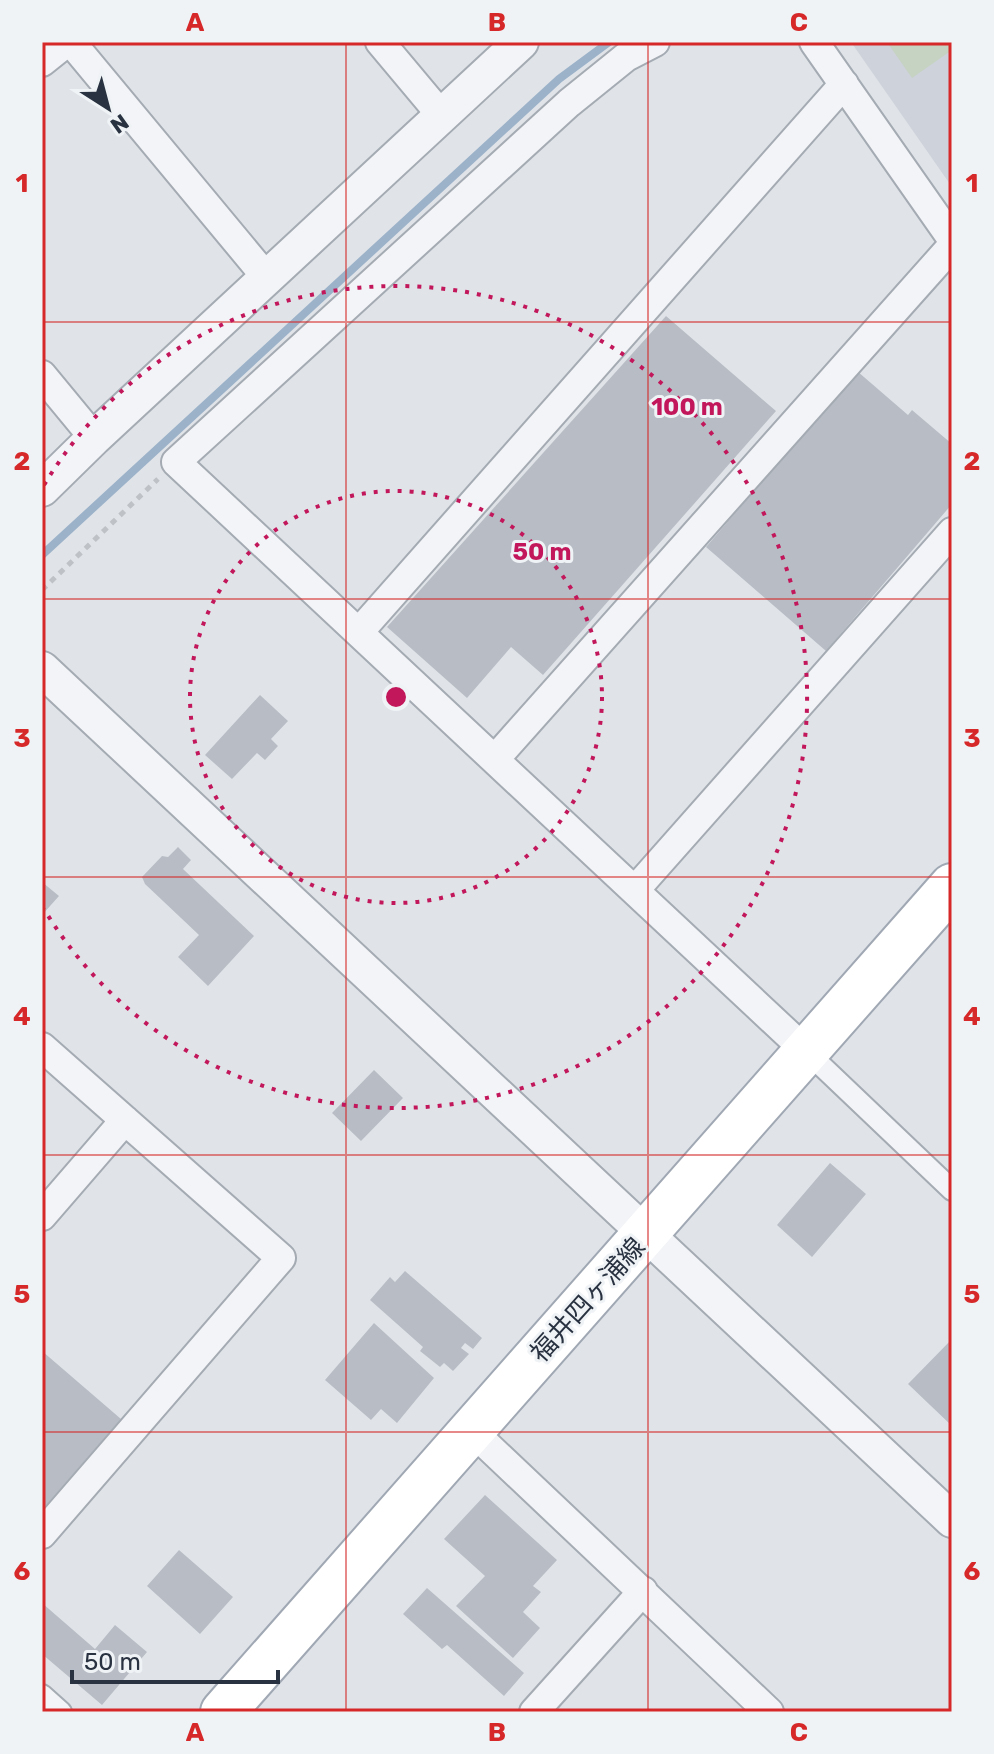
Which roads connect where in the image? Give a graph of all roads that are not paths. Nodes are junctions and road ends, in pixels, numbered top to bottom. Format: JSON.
{"nodes":[{"id":1,"x":69,"y":42,"type":"edge"},
{"id":2,"x":380,"y":42,"type":"edge"},
{"id":3,"x":521,"y":42,"type":"edge"},
{"id":4,"x":655,"y":42,"type":"edge"},
{"id":5,"x":814,"y":42,"type":"edge"},
{"id":6,"x":42,"y":62,"type":"edge"},
{"id":7,"x":844,"y":84,"type":"junction"},
{"id":8,"x":442,"y":116,"type":"junction"},
{"id":9,"x":952,"y":239,"type":"edge"},
{"id":10,"x":952,"y":246,"type":"edge"},
{"id":11,"x":267,"y":278,"type":"junction"},
{"id":12,"x":42,"y":375,"type":"edge"},
{"id":13,"x":94,"y":438,"type":"junction"},
{"id":14,"x":42,"y":489,"type":"edge"},
{"id":15,"x":952,"y":532,"type":"edge"},
{"id":16,"x":359,"y":632,"type":"junction"},
{"id":17,"x":42,"y":669,"type":"edge"},
{"id":18,"x":495,"y":759,"type":"junction"},
{"id":19,"x":952,"y":886,"type":"edge"},
{"id":20,"x":635,"y":890,"type":"junction"},
{"id":21,"x":42,"y":1047,"type":"edge"},
{"id":22,"x":806,"y":1051,"type":"junction"},
{"id":23,"x":125,"y":1120,"type":"junction"},
{"id":24,"x":952,"y":1190,"type":"edge"},
{"id":25,"x":42,"y":1216,"type":"edge"},
{"id":26,"x":646,"y":1234,"type":"junction"},
{"id":27,"x":471,"y":1430,"type":"junction"},
{"id":28,"x":952,"y":1520,"type":"edge"},
{"id":29,"x":42,"y":1534,"type":"edge"},
{"id":30,"x":643,"y":1591,"type":"junction"},
{"id":31,"x":42,"y":1695,"type":"edge"},
{"id":32,"x":61,"y":1712,"type":"edge"},
{"id":33,"x":223,"y":1712,"type":"edge"},
{"id":34,"x":534,"y":1712,"type":"edge"},
{"id":35,"x":769,"y":1712,"type":"edge"}],
"edges":[{"from":1,"to":6,"type":"street"},
{"from":1,"to":11,"type":"street"},
{"from":2,"to":8,"type":"street"},
{"from":3,"to":8,"type":"street"},
{"from":4,"to":16,"type":"street"},
{"from":5,"to":7,"type":"street"},
{"from":7,"to":9,"type":"street"},
{"from":7,"to":16,"type":"street"},
{"from":8,"to":11,"type":"street"},
{"from":10,"to":18,"type":"street"},
{"from":11,"to":13,"type":"street"},
{"from":12,"to":13,"type":"street"},
{"from":13,"to":14,"type":"street"},
{"from":15,"to":20,"type":"street"},
{"from":16,"to":18,"type":"street"},
{"from":17,"to":26,"type":"street"},
{"from":18,"to":20,"type":"street"},
{"from":19,"to":22,"type":"main road","name":"福井四ヶ浦線"},
{"from":20,"to":22,"type":"street"},
{"from":21,"to":23,"type":"street"},
{"from":22,"to":24,"type":"street"},
{"from":22,"to":26,"type":"main road","name":"福井四ヶ浦線"},
{"from":23,"to":25,"type":"street"},
{"from":23,"to":29,"type":"street"},
{"from":26,"to":27,"type":"main road","name":"福井四ヶ浦線"},
{"from":26,"to":28,"type":"street"},
{"from":27,"to":30,"type":"street"},
{"from":27,"to":33,"type":"main road","name":"福井四ヶ浦線"},
{"from":30,"to":34,"type":"street"},
{"from":30,"to":35,"type":"street"},
{"from":31,"to":32,"type":"street"}]}
